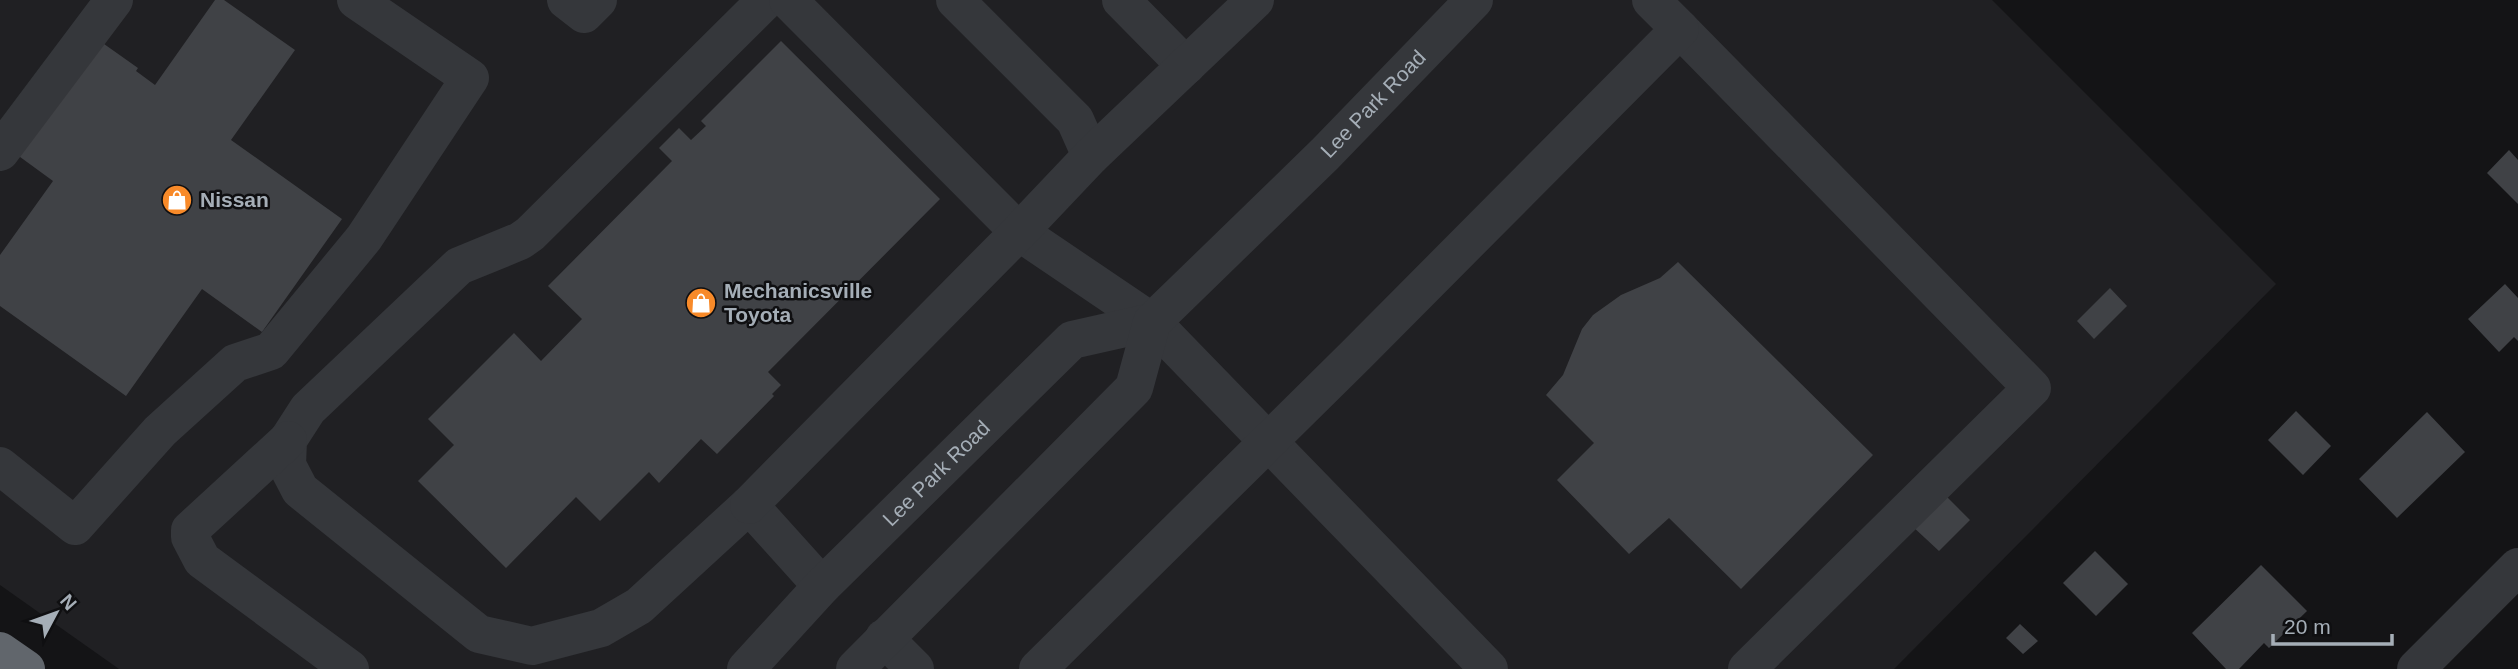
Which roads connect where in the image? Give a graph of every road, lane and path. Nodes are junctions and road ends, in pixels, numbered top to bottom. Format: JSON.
{"nodes":[{"id":1,"x":114,"y":0,"type":"edge"},
{"id":2,"x":356,"y":0,"type":"edge"},
{"id":3,"x":566,"y":0,"type":"edge"},
{"id":4,"x":598,"y":0,"type":"edge"},
{"id":5,"x":766,"y":0,"type":"edge"},
{"id":6,"x":788,"y":0,"type":"edge"},
{"id":7,"x":955,"y":0,"type":"edge"},
{"id":8,"x":1121,"y":0,"type":"edge"},
{"id":9,"x":1255,"y":0,"type":"edge"},
{"id":10,"x":1474,"y":0,"type":"edge"},
{"id":11,"x":1651,"y":0,"type":"edge"},
{"id":12,"x":1680,"y":29,"type":"junction"},
{"id":13,"x":1186,"y":66,"type":"junction"},
{"id":14,"x":0,"y":152,"type":"edge"},
{"id":15,"x":1091,"y":156,"type":"junction"},
{"id":16,"x":1019,"y":232,"type":"junction"},
{"id":17,"x":1152,"y":322,"type":"junction"},
{"id":18,"x":288,"y":440,"type":"junction"},
{"id":19,"x":1266,"y":441,"type":"junction"},
{"id":20,"x":0,"y":466,"type":"edge"},
{"id":21,"x":749,"y":505,"type":"junction"},
{"id":22,"x":2518,"y":567,"type":"edge"},
{"id":23,"x":822,"y":586,"type":"junction"},
{"id":24,"x":884,"y":638,"type":"junction"},
{"id":25,"x":0,"y":651,"type":"edge"},
{"id":26,"x":529,"y":657,"type":"edge"},
{"id":27,"x":26,"y":669,"type":"edge"},
{"id":28,"x":350,"y":669,"type":"edge"},
{"id":29,"x":746,"y":669,"type":"edge"},
{"id":30,"x":855,"y":669,"type":"edge"},
{"id":31,"x":915,"y":669,"type":"edge"},
{"id":32,"x":1038,"y":669,"type":"edge"},
{"id":33,"x":1489,"y":669,"type":"edge"},
{"id":34,"x":1747,"y":669,"type":"edge"},
{"id":35,"x":2416,"y":669,"type":"edge"}],
"edges":[{"from":1,"to":14,"type":"street"},
{"from":2,"to":20,"type":"street"},
{"from":3,"to":4,"type":"street"},
{"from":5,"to":18,"type":"street"},
{"from":6,"to":16,"type":"street"},
{"from":7,"to":15,"type":"street"},
{"from":8,"to":13,"type":"street"},
{"from":9,"to":13,"type":"street"},
{"from":10,"to":17,"type":"street","name":"Lee Park Road"},
{"from":11,"to":12,"type":"street"},
{"from":12,"to":19,"type":"street"},
{"from":12,"to":34,"type":"street"},
{"from":13,"to":15,"type":"street"},
{"from":15,"to":16,"type":"street"},
{"from":16,"to":17,"type":"street"},
{"from":16,"to":21,"type":"street"},
{"from":17,"to":19,"type":"street"},
{"from":17,"to":23,"type":"street","name":"Lee Park Road"},
{"from":17,"to":24,"type":"street"},
{"from":18,"to":26,"type":"street"},
{"from":18,"to":28,"type":"street"},
{"from":19,"to":32,"type":"street"},
{"from":19,"to":33,"type":"street"},
{"from":21,"to":23,"type":"street"},
{"from":21,"to":26,"type":"street"},
{"from":22,"to":35,"type":"street"},
{"from":23,"to":29,"type":"street","name":"Lee Park Road"},
{"from":24,"to":30,"type":"street"},
{"from":24,"to":31,"type":"street"},
{"from":25,"to":27,"type":"highway"}]}
